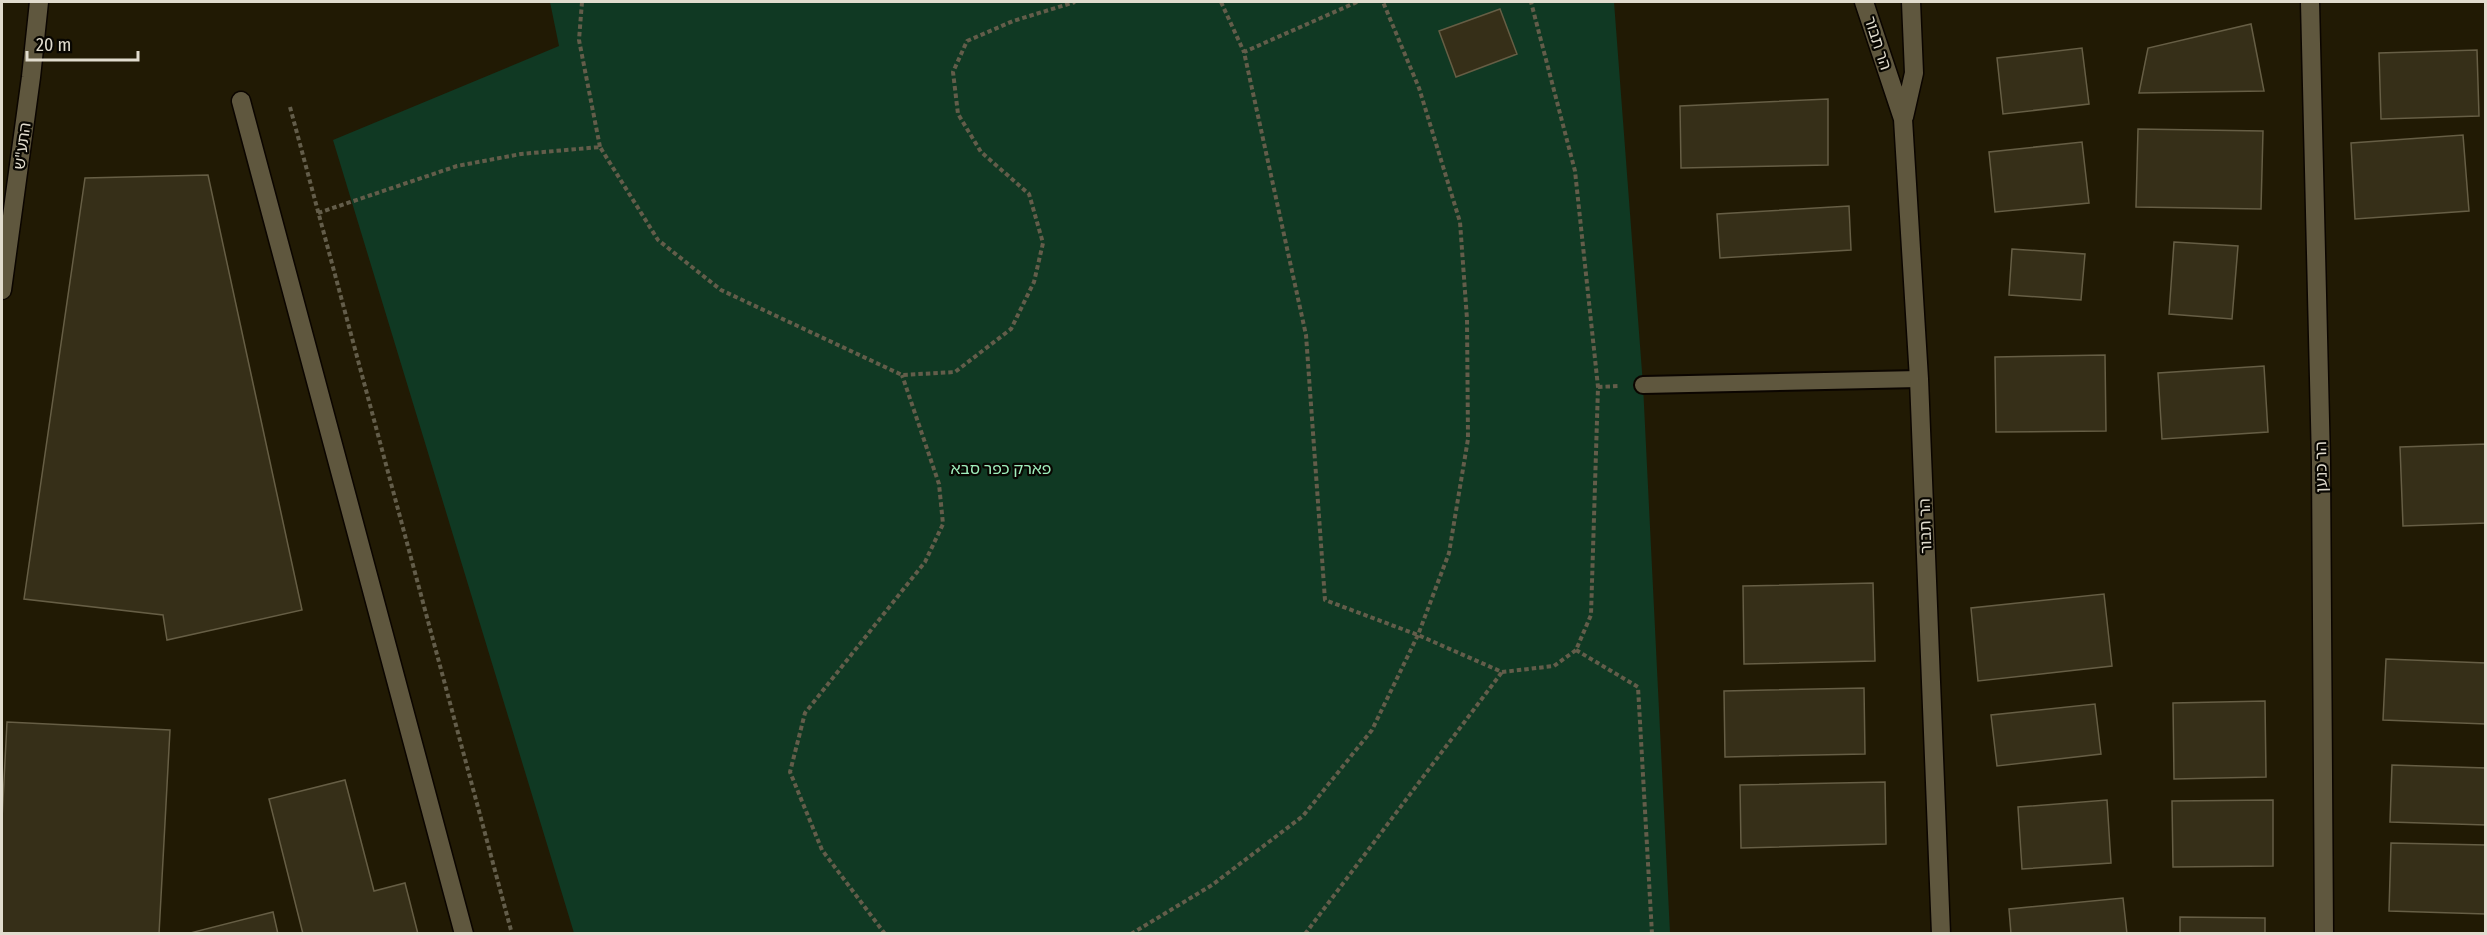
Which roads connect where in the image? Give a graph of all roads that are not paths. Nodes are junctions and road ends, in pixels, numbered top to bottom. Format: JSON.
{"nodes":[{"id":1,"x":39,"y":2,"type":"edge"},
{"id":2,"x":1864,"y":2,"type":"edge"},
{"id":3,"x":1911,"y":2,"type":"edge"},
{"id":4,"x":2310,"y":2,"type":"edge"},
{"id":5,"x":242,"y":101,"type":"dead end"},
{"id":6,"x":1903,"y":119,"type":"junction"},
{"id":7,"x":4,"y":249,"type":"edge"},
{"id":8,"x":2,"y":290,"type":"edge"},
{"id":9,"x":1919,"y":379,"type":"junction"},
{"id":10,"x":1643,"y":385,"type":"dead end"},
{"id":11,"x":464,"y":933,"type":"edge"},
{"id":12,"x":1941,"y":933,"type":"edge"},
{"id":13,"x":2325,"y":933,"type":"edge"}],
"edges":[{"from":1,"to":7,"type":"street","name":"התע\"ש"},
{"from":2,"to":6,"type":"street","name":"הר תבור"},
{"from":3,"to":6,"type":"street","name":"הר תבור"},
{"from":4,"to":13,"type":"street","name":"הר כנען"},
{"from":5,"to":11,"type":"street"},
{"from":6,"to":9,"type":"street","name":"הר תבור"},
{"from":7,"to":8,"type":"street","name":"התע\"ש"},
{"from":9,"to":10,"type":"lane"},
{"from":9,"to":12,"type":"street","name":"הר תבור"}]}
